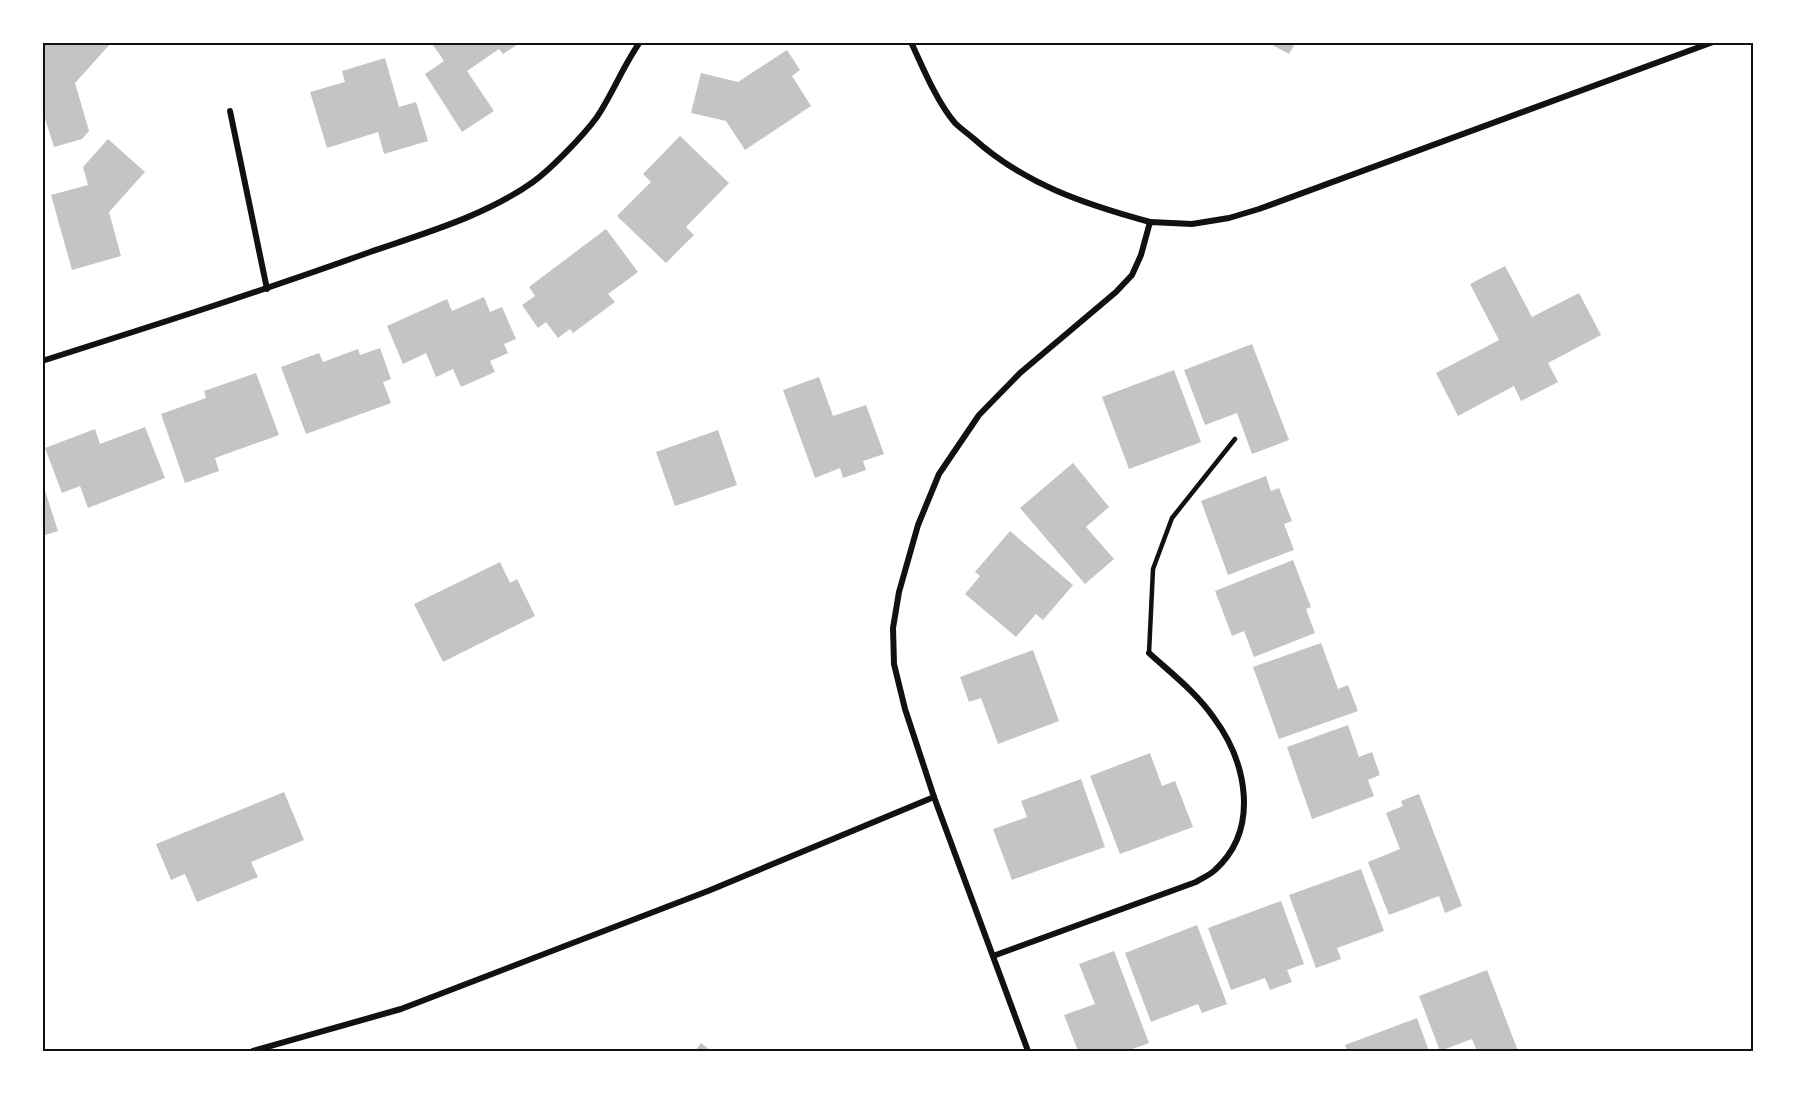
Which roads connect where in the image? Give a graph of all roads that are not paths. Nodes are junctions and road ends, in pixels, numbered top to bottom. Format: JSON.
{"nodes":[{"id":1,"x":640,"y":42,"type":"edge"},
{"id":2,"x":911,"y":42,"type":"edge"},
{"id":3,"x":1713,"y":42,"type":"edge"},
{"id":4,"x":230,"y":111,"type":"dead end"},
{"id":5,"x":1150,"y":222,"type":"junction"},
{"id":6,"x":267,"y":289,"type":"junction"},
{"id":7,"x":42,"y":361,"type":"edge"},
{"id":8,"x":1235,"y":439,"type":"dead end"},
{"id":9,"x":1149,"y":653,"type":"joint"},
{"id":10,"x":934,"y":797,"type":"junction"},
{"id":11,"x":993,"y":956,"type":"junction"},
{"id":12,"x":253,"y":1051,"type":"edge"},
{"id":13,"x":1028,"y":1051,"type":"edge"}],
"edges":[{"from":1,"to":6,"type":"street"},
{"from":2,"to":5,"type":"street"},
{"from":3,"to":5,"type":"street"},
{"from":4,"to":6,"type":"street"},
{"from":5,"to":10,"type":"street"},
{"from":6,"to":7,"type":"street"},
{"from":8,"to":9,"type":"lane"},
{"from":9,"to":11,"type":"street"},
{"from":10,"to":11,"type":"street"},
{"from":10,"to":12,"type":"street"},
{"from":11,"to":13,"type":"street"}]}
